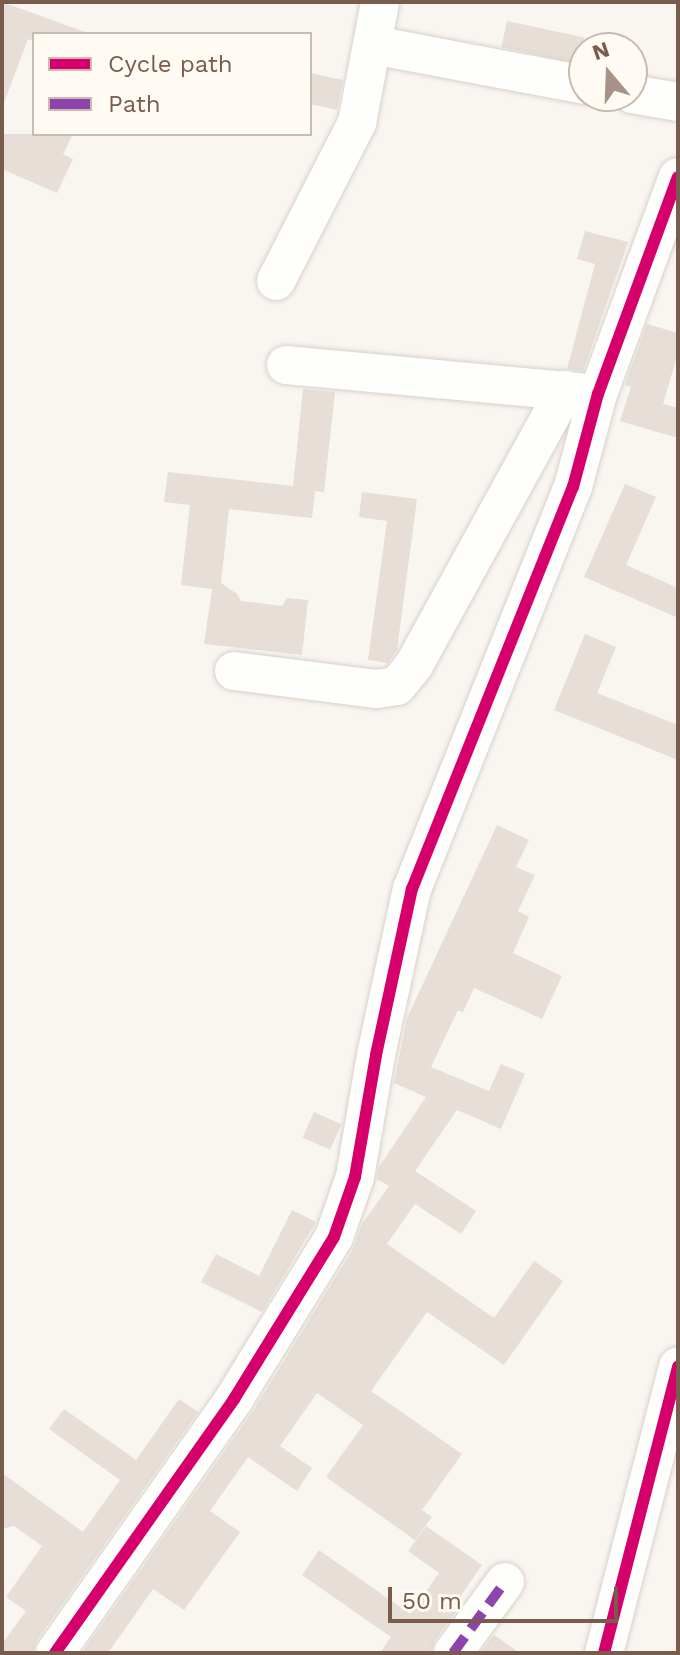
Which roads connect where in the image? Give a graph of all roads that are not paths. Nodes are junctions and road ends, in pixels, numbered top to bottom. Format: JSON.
{"nodes":[{"id":1,"x":380,"y":2,"type":"edge"},
{"id":2,"x":373,"y":45,"type":"junction"},
{"id":3,"x":568,"y":82,"type":"edge"},
{"id":4,"x":648,"y":97,"type":"edge"},
{"id":5,"x":678,"y":102,"type":"edge"},
{"id":6,"x":678,"y":177,"type":"edge"},
{"id":7,"x":276,"y":281,"type":"dead end"},
{"id":8,"x":286,"y":365,"type":"dead end"},
{"id":9,"x":581,"y":392,"type":"junction"},
{"id":10,"x":234,"y":671,"type":"dead end"},
{"id":11,"x":678,"y":1366,"type":"edge"},
{"id":12,"x":505,"y":1582,"type":"dead end"},
{"id":13,"x":55,"y":1653,"type":"edge"},
{"id":14,"x":453,"y":1653,"type":"edge"},
{"id":15,"x":604,"y":1653,"type":"edge"}],
"edges":[{"from":1,"to":2,"type":"street"},
{"from":2,"to":3,"type":"street"},
{"from":2,"to":7,"type":"street"},
{"from":4,"to":5,"type":"street"},
{"from":6,"to":9,"type":"street"},
{"from":8,"to":9,"type":"street"},
{"from":9,"to":10,"type":"street"},
{"from":9,"to":13,"type":"street"},
{"from":11,"to":15,"type":"street"},
{"from":12,"to":14,"type":"street"}]}
